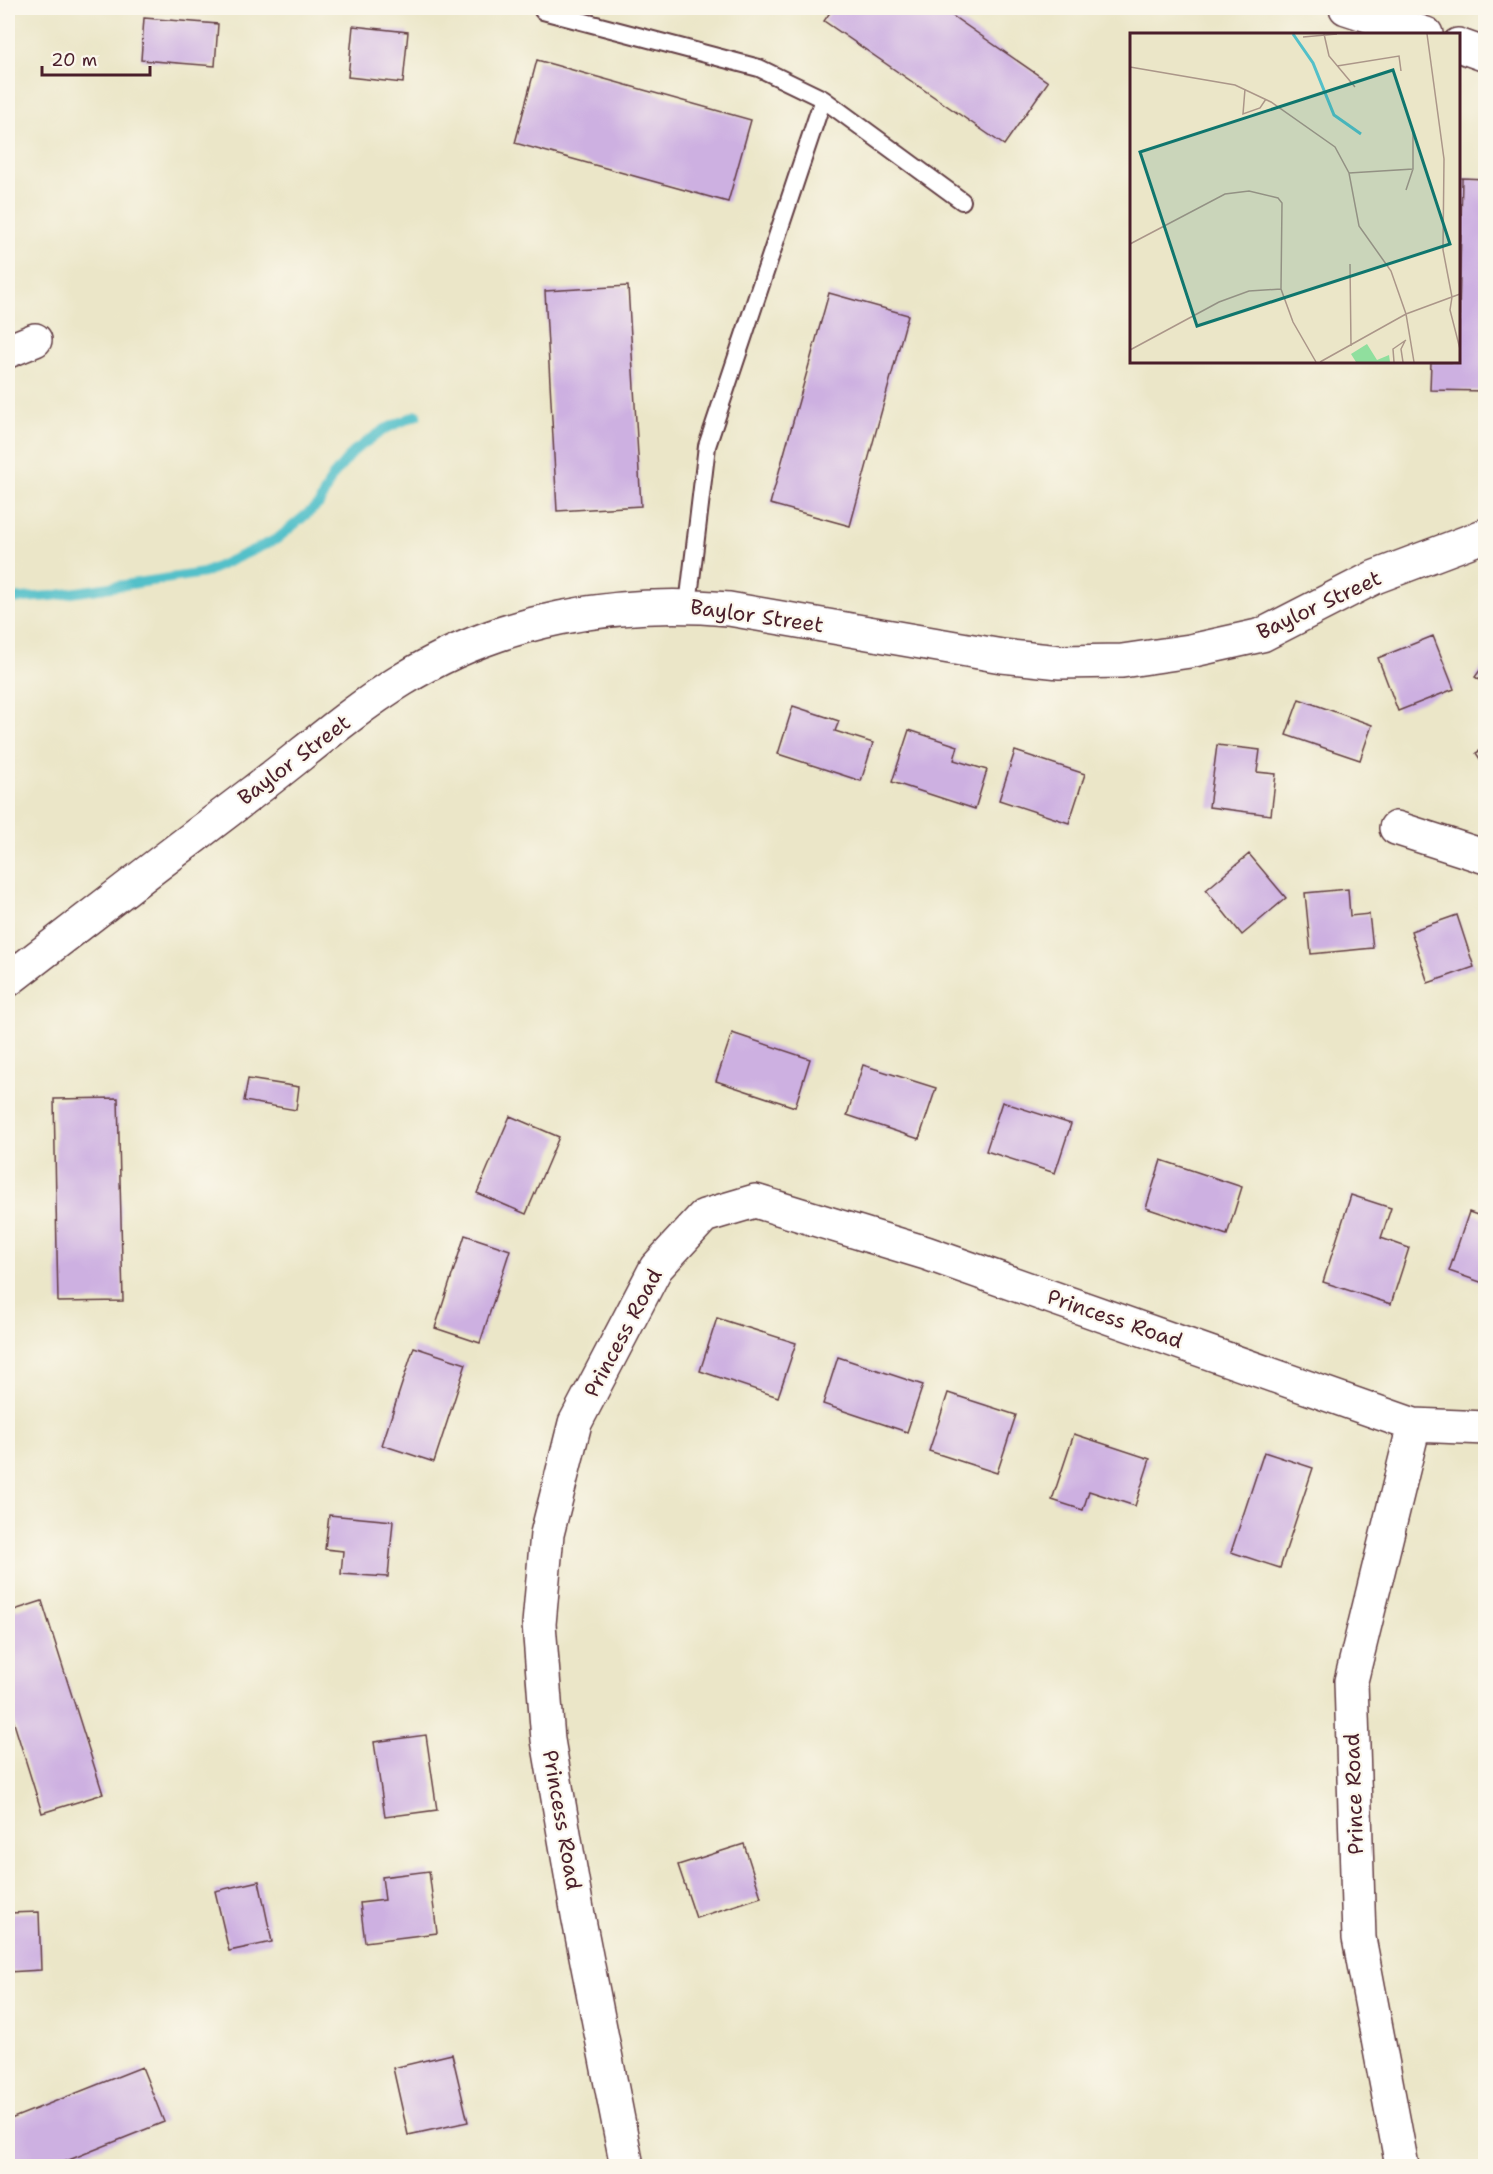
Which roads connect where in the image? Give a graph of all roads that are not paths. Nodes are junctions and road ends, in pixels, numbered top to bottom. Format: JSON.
{"nodes":[{"id":1,"x":1346,"y":8,"type":"edge"},
{"id":2,"x":543,"y":11,"type":"dead end"},
{"id":3,"x":1423,"y":33,"type":"edge"},
{"id":4,"x":1460,"y":46,"type":"edge"},
{"id":5,"x":1485,"y":55,"type":"edge"},
{"id":6,"x":823,"y":99,"type":"junction"},
{"id":7,"x":962,"y":201,"type":"dead end"},
{"id":8,"x":1485,"y":535,"type":"edge"},
{"id":9,"x":688,"y":605,"type":"junction"},
{"id":10,"x":1396,"y":828,"type":"dead end"},
{"id":11,"x":1485,"y":857,"type":"edge"},
{"id":12,"x":8,"y":980,"type":"edge"},
{"id":13,"x":1414,"y":1425,"type":"junction"},
{"id":14,"x":1485,"y":1428,"type":"edge"},
{"id":15,"x":627,"y":2166,"type":"edge"},
{"id":16,"x":1402,"y":2166,"type":"edge"}],
"edges":[{"from":1,"to":3,"type":"street"},
{"from":2,"to":6,"type":"lane"},
{"from":4,"to":5,"type":"street"},
{"from":6,"to":7,"type":"lane"},
{"from":6,"to":9,"type":"lane"},
{"from":8,"to":9,"type":"street","name":"Baylor Street"},
{"from":9,"to":12,"type":"street","name":"Baylor Street"},
{"from":10,"to":11,"type":"street"},
{"from":13,"to":14,"type":"street","name":"Princess Road"},
{"from":13,"to":15,"type":"street","name":"Princess Road"},
{"from":13,"to":16,"type":"street","name":"Prince Road"}]}
